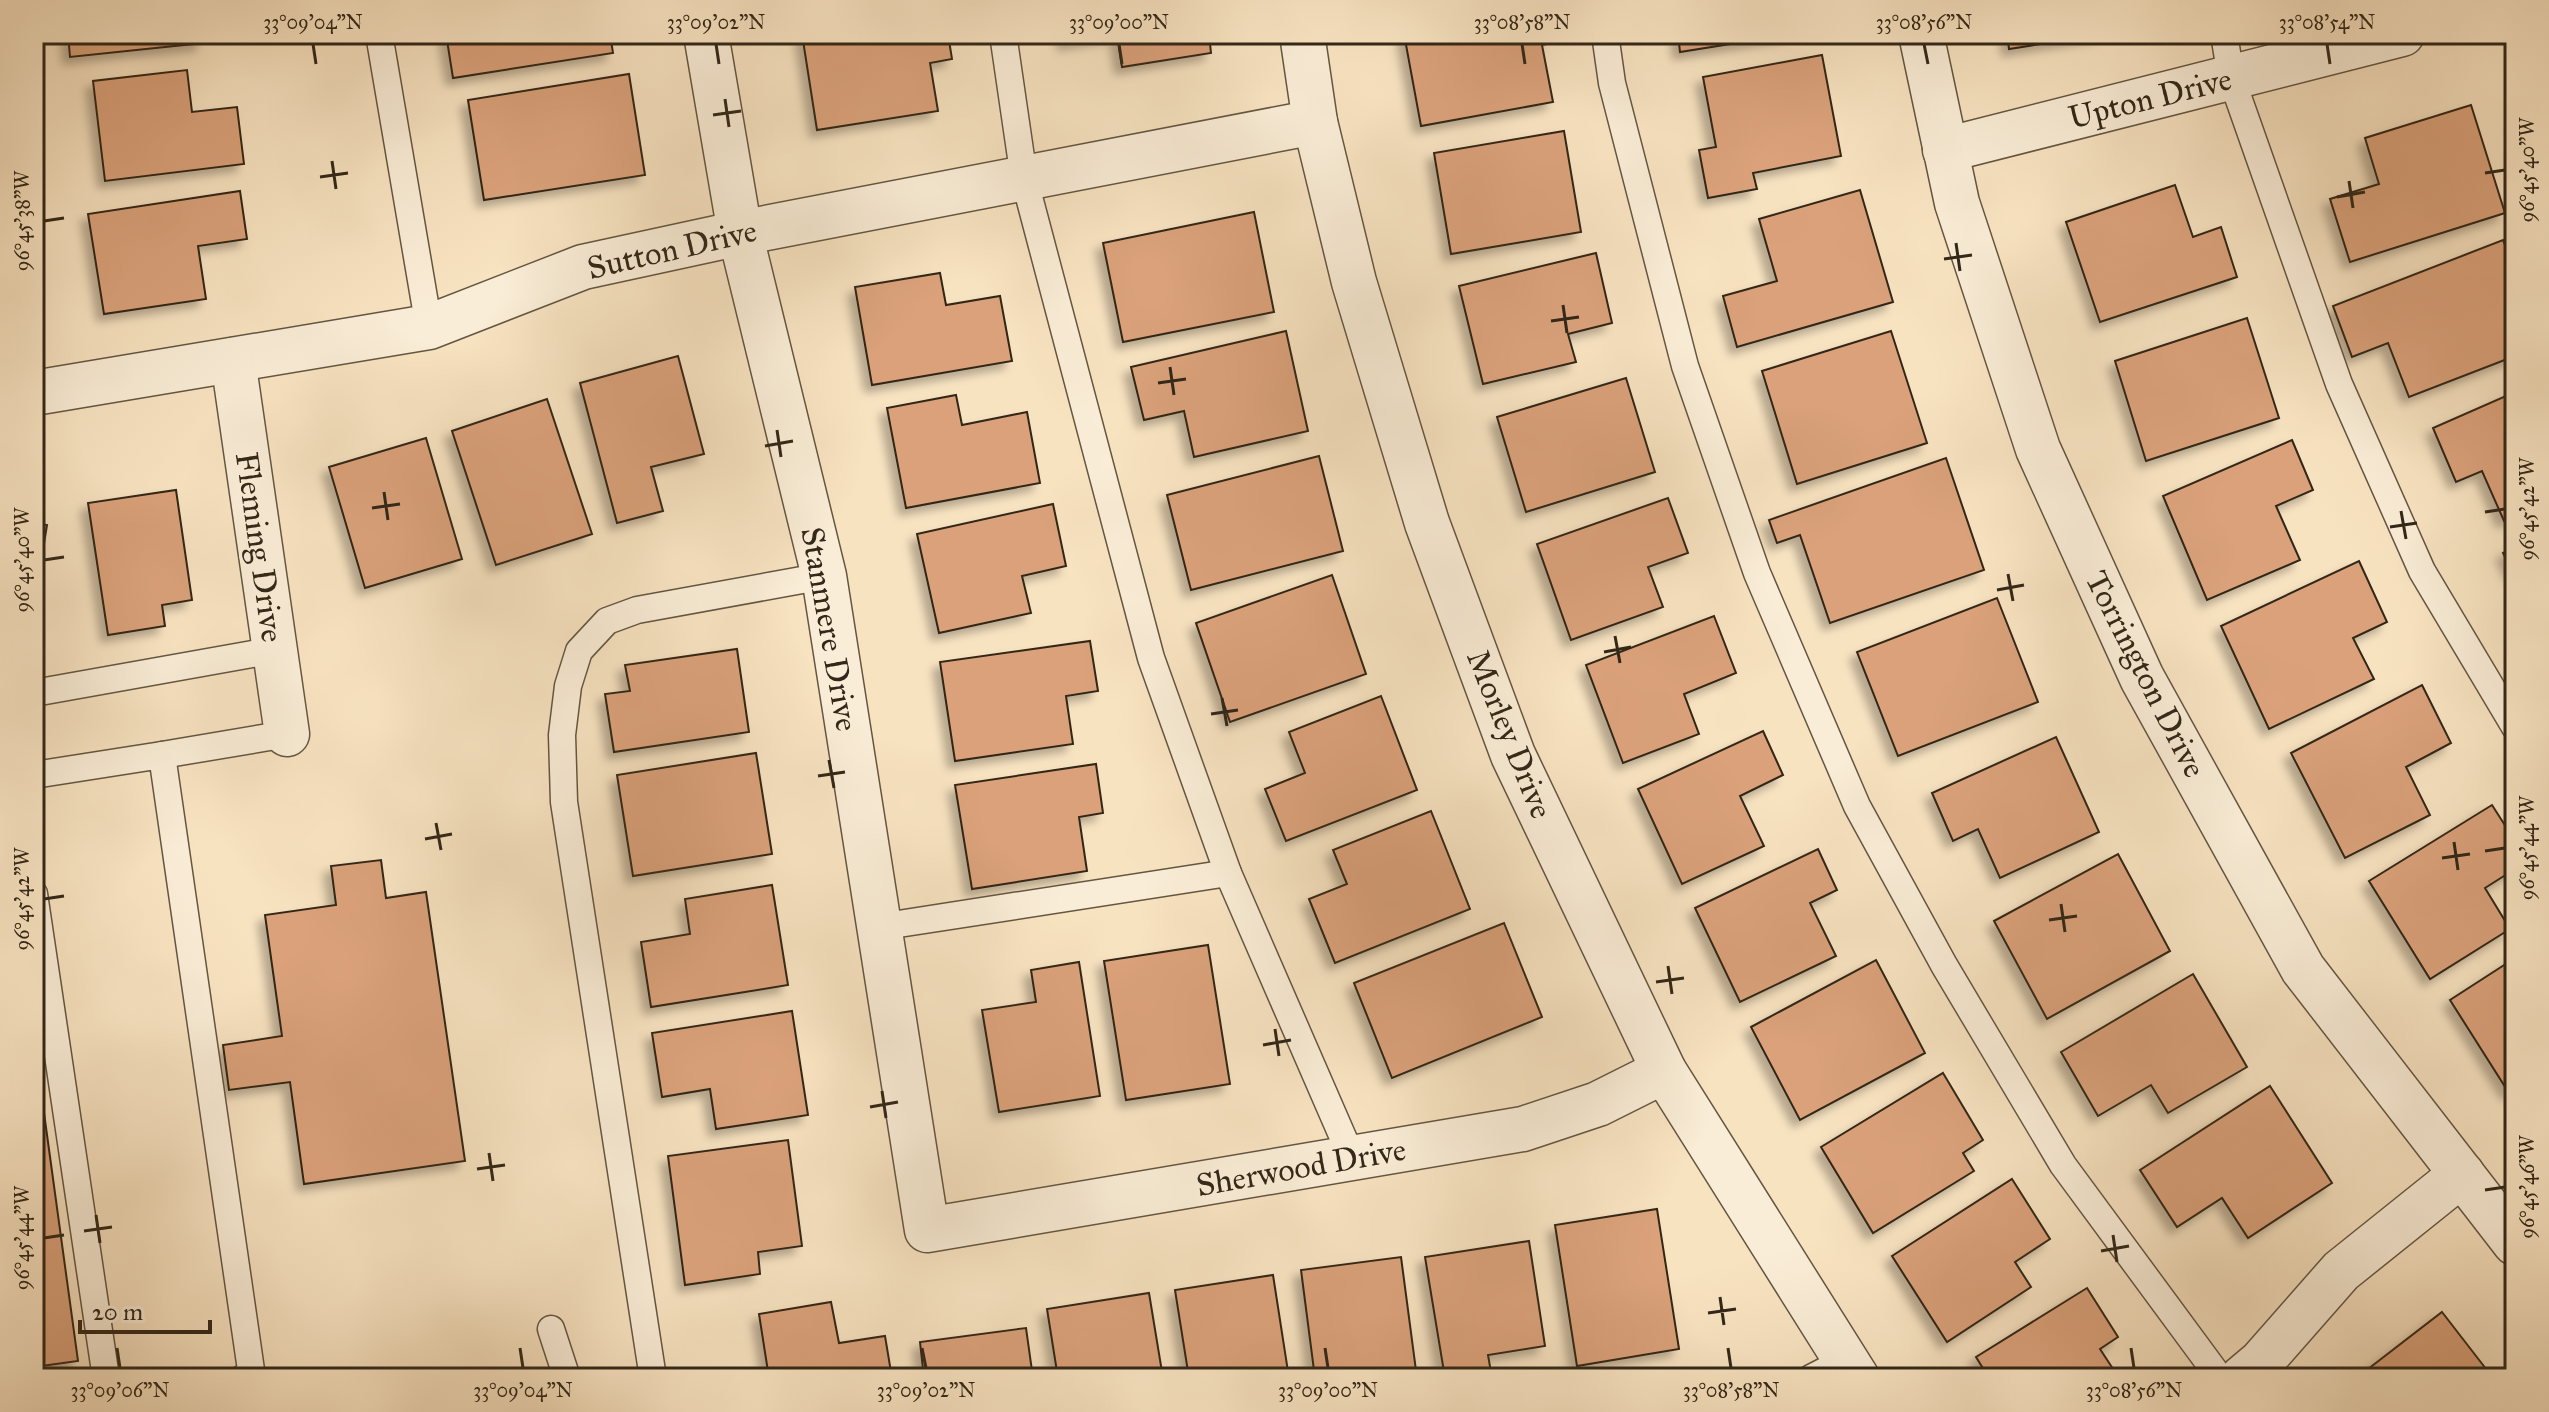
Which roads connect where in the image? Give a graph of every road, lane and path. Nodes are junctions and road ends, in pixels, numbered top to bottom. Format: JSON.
{"nodes":[{"id":1,"x":379,"y":34,"type":"edge"},
{"id":2,"x":706,"y":34,"type":"edge"},
{"id":3,"x":1003,"y":34,"type":"edge"},
{"id":4,"x":1302,"y":34,"type":"edge"},
{"id":5,"x":1605,"y":34,"type":"edge"},
{"id":6,"x":1921,"y":34,"type":"edge"},
{"id":7,"x":2224,"y":34,"type":"edge"},
{"id":8,"x":2402,"y":34,"type":"edge"},
{"id":9,"x":2231,"y":77,"type":"junction"},
{"id":10,"x":1315,"y":122,"type":"junction"},
{"id":11,"x":1945,"y":150,"type":"junction"},
{"id":12,"x":1024,"y":178,"type":"junction"},
{"id":13,"x":740,"y":233,"type":"junction"},
{"id":14,"x":429,"y":327,"type":"junction"},
{"id":15,"x":233,"y":360,"type":"junction"},
{"id":16,"x":34,"y":393,"type":"edge"},
{"id":17,"x":824,"y":576,"type":"junction"},
{"id":18,"x":275,"y":650,"type":"junction"},
{"id":19,"x":34,"y":693,"type":"edge"},
{"id":20,"x":2515,"y":727,"type":"edge"},
{"id":21,"x":287,"y":734,"type":"joint"},
{"id":22,"x":162,"y":755,"type":"junction"},
{"id":23,"x":34,"y":775,"type":"edge"},
{"id":24,"x":1228,"y":873,"type":"junction"},
{"id":25,"x":34,"y":894,"type":"edge"},
{"id":26,"x":879,"y":927,"type":"junction"},
{"id":27,"x":1664,"y":1071,"type":"junction"},
{"id":28,"x":1352,"y":1158,"type":"junction"},
{"id":29,"x":2462,"y":1174,"type":"junction"},
{"id":30,"x":927,"y":1230,"type":"joint"},
{"id":31,"x":2515,"y":1243,"type":"edge"},
{"id":32,"x":551,"y":1329,"type":"dead end"},
{"id":33,"x":1837,"y":1372,"type":"edge"},
{"id":34,"x":106,"y":1378,"type":"edge"},
{"id":35,"x":249,"y":1378,"type":"edge"},
{"id":36,"x":567,"y":1378,"type":"edge"},
{"id":37,"x":653,"y":1378,"type":"edge"},
{"id":38,"x":2220,"y":1378,"type":"edge"},
{"id":39,"x":2242,"y":1378,"type":"edge"}],
"edges":[{"from":1,"to":14,"type":"lane"},
{"from":2,"to":13,"type":"street","name":"Stanmere Drive"},
{"from":3,"to":12,"type":"lane"},
{"from":4,"to":10,"type":"street","name":"Morley Drive"},
{"from":5,"to":38,"type":"lane"},
{"from":6,"to":11,"type":"street","name":"Torrington Drive"},
{"from":7,"to":9,"type":"lane"},
{"from":8,"to":9,"type":"street","name":"Upton Drive"},
{"from":9,"to":11,"type":"street","name":"Upton Drive"},
{"from":9,"to":20,"type":"lane"},
{"from":10,"to":12,"type":"street","name":"Sutton Drive"},
{"from":10,"to":27,"type":"street","name":"Morley Drive"},
{"from":11,"to":29,"type":"street","name":"Torrington Drive"},
{"from":12,"to":13,"type":"street","name":"Sutton Drive"},
{"from":12,"to":24,"type":"lane"},
{"from":13,"to":14,"type":"street","name":"Sutton Drive"},
{"from":13,"to":17,"type":"street","name":"Stanmere Drive"},
{"from":14,"to":15,"type":"street","name":"Sutton Drive"},
{"from":15,"to":16,"type":"street","name":"Sutton Drive"},
{"from":15,"to":18,"type":"street","name":"Fleming Drive"},
{"from":17,"to":26,"type":"street","name":"Stanmere Drive"},
{"from":17,"to":37,"type":"lane"},
{"from":18,"to":19,"type":"lane"},
{"from":18,"to":21,"type":"street","name":"Fleming Drive"},
{"from":21,"to":22,"type":"lane"},
{"from":22,"to":23,"type":"lane"},
{"from":22,"to":35,"type":"lane"},
{"from":24,"to":26,"type":"lane"},
{"from":24,"to":28,"type":"lane"},
{"from":25,"to":34,"type":"lane"},
{"from":26,"to":30,"type":"street","name":"Stanmere Drive"},
{"from":27,"to":28,"type":"street","name":"Sherwood Drive"},
{"from":27,"to":33,"type":"street","name":"Morley Drive"},
{"from":28,"to":30,"type":"street","name":"Sherwood Drive"},
{"from":29,"to":31,"type":"street","name":"Torrington Drive"},
{"from":29,"to":39,"type":"street"},
{"from":32,"to":36,"type":"lane"}]}
